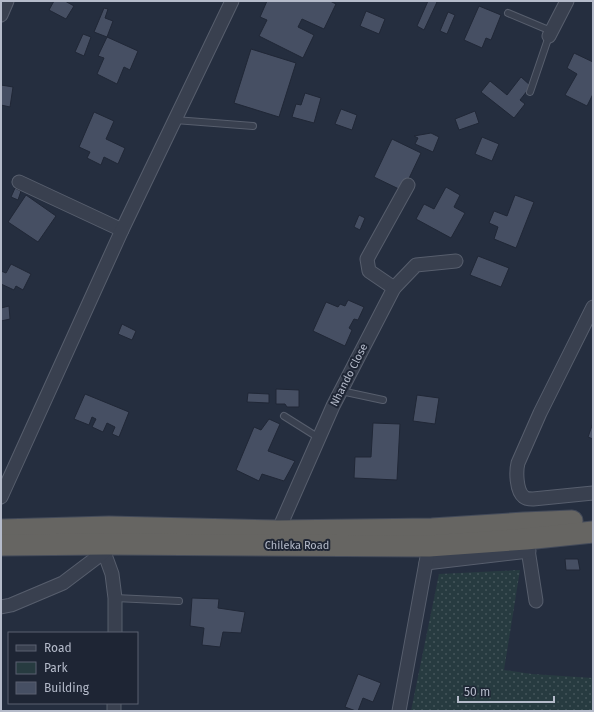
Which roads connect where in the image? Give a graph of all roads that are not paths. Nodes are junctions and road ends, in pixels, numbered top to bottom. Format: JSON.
{"nodes":[{"id":1,"x":7,"y":1,"type":"edge"},
{"id":2,"x":232,"y":1,"type":"edge"},
{"id":3,"x":567,"y":1,"type":"edge"},
{"id":4,"x":508,"y":14,"type":"dead end"},
{"id":5,"x":1,"y":15,"type":"edge"},
{"id":6,"x":550,"y":33,"type":"junction"},
{"id":7,"x":530,"y":92,"type":"dead end"},
{"id":8,"x":175,"y":120,"type":"junction"},
{"id":9,"x":253,"y":126,"type":"dead end"},
{"id":10,"x":19,"y":182,"type":"dead end"},
{"id":11,"x":408,"y":186,"type":"dead end"},
{"id":12,"x":122,"y":230,"type":"junction"},
{"id":13,"x":456,"y":261,"type":"dead end"},
{"id":14,"x":394,"y":288,"type":"junction"},
{"id":15,"x":593,"y":307,"type":"edge"},
{"id":16,"x":341,"y":391,"type":"junction"},
{"id":17,"x":383,"y":400,"type":"dead end"},
{"id":18,"x":284,"y":416,"type":"dead end"},
{"id":19,"x":319,"y":438,"type":"junction"},
{"id":20,"x":593,"y":494,"type":"edge"},
{"id":21,"x":1,"y":497,"type":"edge"},
{"id":22,"x":593,"y":519,"type":"edge"},
{"id":23,"x":1,"y":530,"type":"edge"},
{"id":24,"x":278,"y":530,"type":"junction"},
{"id":25,"x":593,"y":532,"type":"edge"},
{"id":26,"x":1,"y":545,"type":"edge"},
{"id":27,"x":528,"y":545,"type":"junction"},
{"id":28,"x":105,"y":548,"type":"junction"},
{"id":29,"x":428,"y":554,"type":"junction"},
{"id":30,"x":114,"y":598,"type":"junction"},
{"id":31,"x":179,"y":601,"type":"dead end"},
{"id":32,"x":536,"y":601,"type":"dead end"},
{"id":33,"x":1,"y":607,"type":"edge"},
{"id":34,"x":115,"y":632,"type":"edge"},
{"id":35,"x":399,"y":711,"type":"edge"}],
"edges":[{"from":1,"to":5,"type":"street"},
{"from":2,"to":8,"type":"street"},
{"from":3,"to":6,"type":"street"},
{"from":4,"to":6,"type":"lane"},
{"from":6,"to":7,"type":"lane"},
{"from":8,"to":9,"type":"lane"},
{"from":8,"to":12,"type":"street"},
{"from":10,"to":12,"type":"street"},
{"from":11,"to":14,"type":"street"},
{"from":12,"to":21,"type":"street"},
{"from":13,"to":14,"type":"street","name":"Nhando Close"},
{"from":14,"to":16,"type":"street","name":"Nhando Close"},
{"from":15,"to":20,"type":"street"},
{"from":16,"to":17,"type":"lane"},
{"from":16,"to":19,"type":"street","name":"Nhando Close"},
{"from":18,"to":19,"type":"lane"},
{"from":19,"to":24,"type":"street","name":"Nhando Close"},
{"from":22,"to":24,"type":"highway","name":"Chileka Road"},
{"from":23,"to":24,"type":"highway","name":"Chileka Road"},
{"from":25,"to":27,"type":"highway","name":"Chileka Road"},
{"from":26,"to":28,"type":"highway","name":"Chileka Road"},
{"from":27,"to":29,"type":"highway","name":"Chileka Road"},
{"from":27,"to":32,"type":"street"},
{"from":28,"to":29,"type":"highway","name":"Chileka Road"},
{"from":28,"to":30,"type":"street"},
{"from":28,"to":33,"type":"street"},
{"from":29,"to":35,"type":"street"},
{"from":30,"to":31,"type":"lane"},
{"from":30,"to":34,"type":"street"}]}
